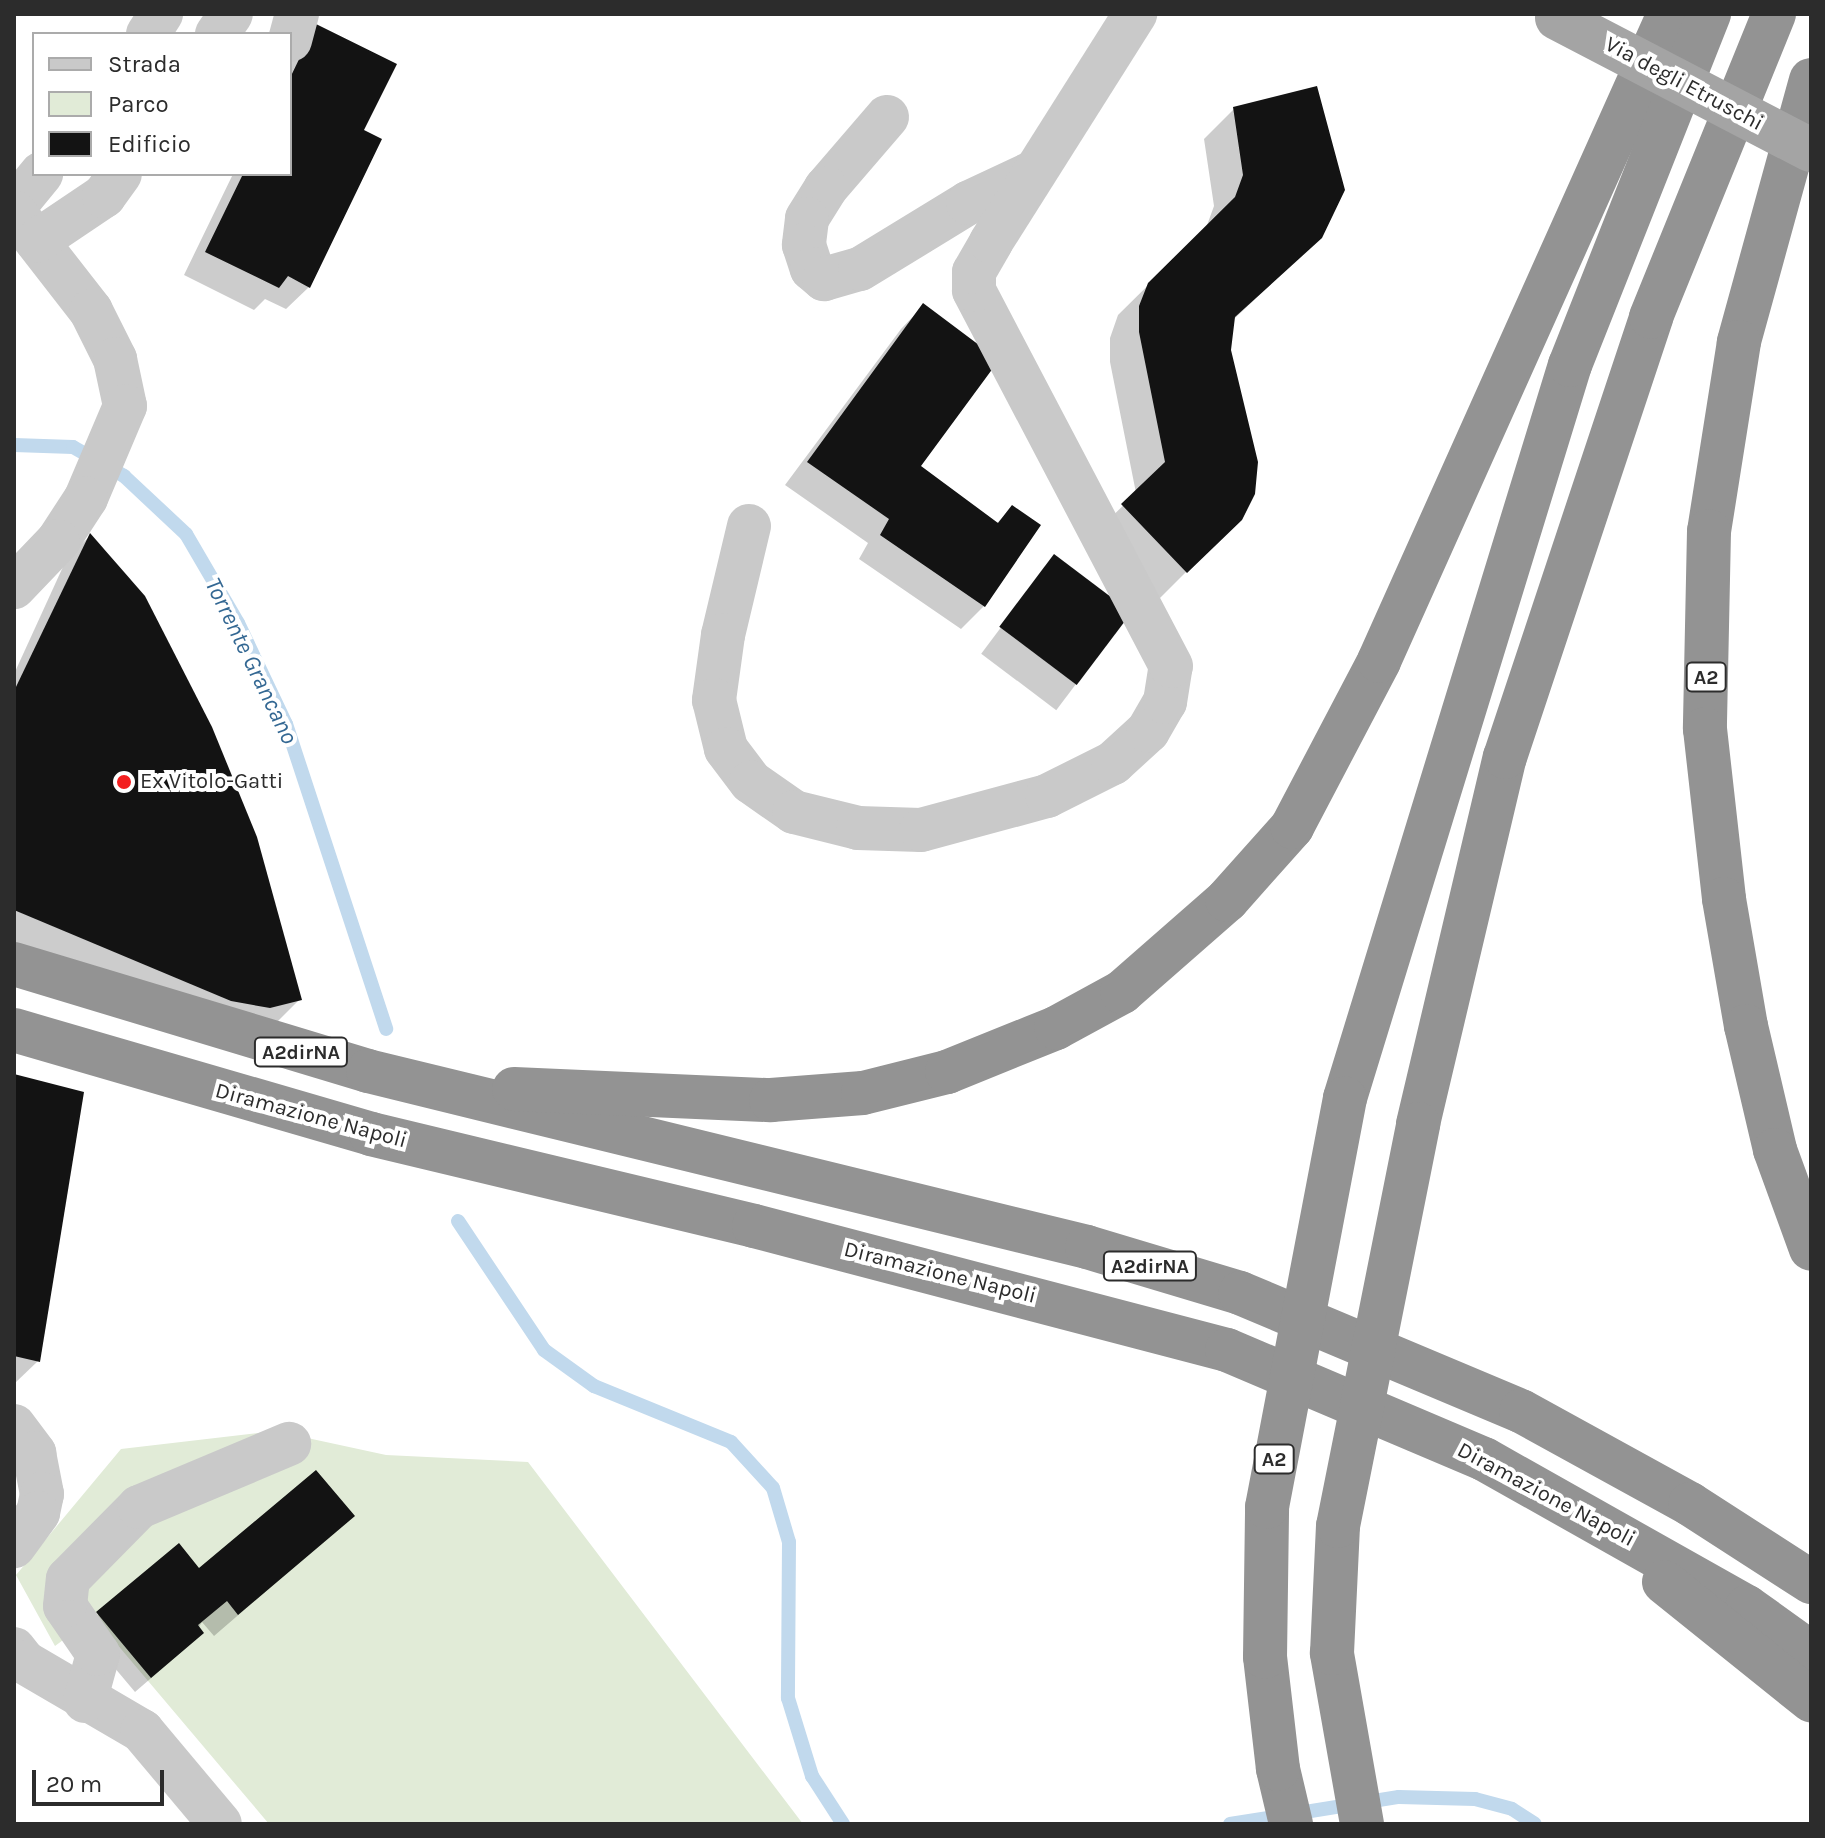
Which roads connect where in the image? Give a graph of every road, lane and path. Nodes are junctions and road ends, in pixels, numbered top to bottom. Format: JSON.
{"nodes":[{"id":1,"x":161,"y":14,"type":"edge"},
{"id":2,"x":231,"y":14,"type":"edge"},
{"id":3,"x":1135,"y":14,"type":"edge"},
{"id":4,"x":1669,"y":14,"type":"edge"},
{"id":5,"x":1709,"y":14,"type":"edge"},
{"id":6,"x":1774,"y":14,"type":"edge"},
{"id":7,"x":1557,"y":18,"type":"dead end"},
{"id":8,"x":149,"y":32,"type":"edge"},
{"id":9,"x":218,"y":32,"type":"edge"},
{"id":10,"x":1811,"y":80,"type":"edge"},
{"id":11,"x":887,"y":117,"type":"dead end"},
{"id":12,"x":1811,"y":150,"type":"edge"},
{"id":13,"x":1034,"y":172,"type":"junction"},
{"id":14,"x":40,"y":176,"type":"edge"},
{"id":15,"x":119,"y":176,"type":"edge"},
{"id":16,"x":22,"y":220,"type":"edge"},
{"id":17,"x":749,"y":526,"type":"dead end"},
{"id":18,"x":14,"y":587,"type":"edge"},
{"id":19,"x":14,"y":964,"type":"edge"},
{"id":20,"x":14,"y":1030,"type":"edge"},
{"id":21,"x":436,"y":1088,"type":"junction"},
{"id":22,"x":1811,"y":1249,"type":"edge"},
{"id":23,"x":14,"y":1426,"type":"edge"},
{"id":24,"x":289,"y":1444,"type":"dead end"},
{"id":25,"x":1570,"y":1504,"type":"junction"},
{"id":26,"x":14,"y":1546,"type":"edge"},
{"id":27,"x":1811,"y":1582,"type":"edge"},
{"id":28,"x":14,"y":1649,"type":"edge"},
{"id":29,"x":1811,"y":1653,"type":"edge"},
{"id":30,"x":1811,"y":1700,"type":"edge"},
{"id":31,"x":85,"y":1701,"type":"junction"},
{"id":32,"x":220,"y":1824,"type":"edge"},
{"id":33,"x":1291,"y":1824,"type":"edge"},
{"id":34,"x":1362,"y":1824,"type":"edge"}],
"edges":[{"from":1,"to":8,"type":"street"},
{"from":2,"to":9,"type":"street"},
{"from":3,"to":13,"type":"street"},
{"from":4,"to":21,"type":"highway"},
{"from":5,"to":33,"type":"highway","number":"A2","bridge":true},
{"from":6,"to":34,"type":"highway","bridge":true},
{"from":7,"to":12,"type":"main road","name":"Via degli Etruschi","bridge":true},
{"from":10,"to":22,"type":"highway","number":"A2"},
{"from":11,"to":13,"type":"street"},
{"from":13,"to":17,"type":"street"},
{"from":14,"to":16,"type":"street"},
{"from":15,"to":16,"type":"street"},
{"from":16,"to":18,"type":"street"},
{"from":19,"to":21,"type":"highway","number":"A2dirNA"},
{"from":20,"to":25,"type":"highway","name":"Diramazione Napoli","number":"A2dirNA"},
{"from":21,"to":27,"type":"highway","number":"A2dirNA"},
{"from":23,"to":26,"type":"street"},
{"from":24,"to":31,"type":"street"},
{"from":25,"to":29,"type":"highway","name":"Diramazione Napoli","number":"A2dirNA"},
{"from":25,"to":30,"type":"highway"},
{"from":28,"to":31,"type":"street"},
{"from":31,"to":32,"type":"street"}]}
